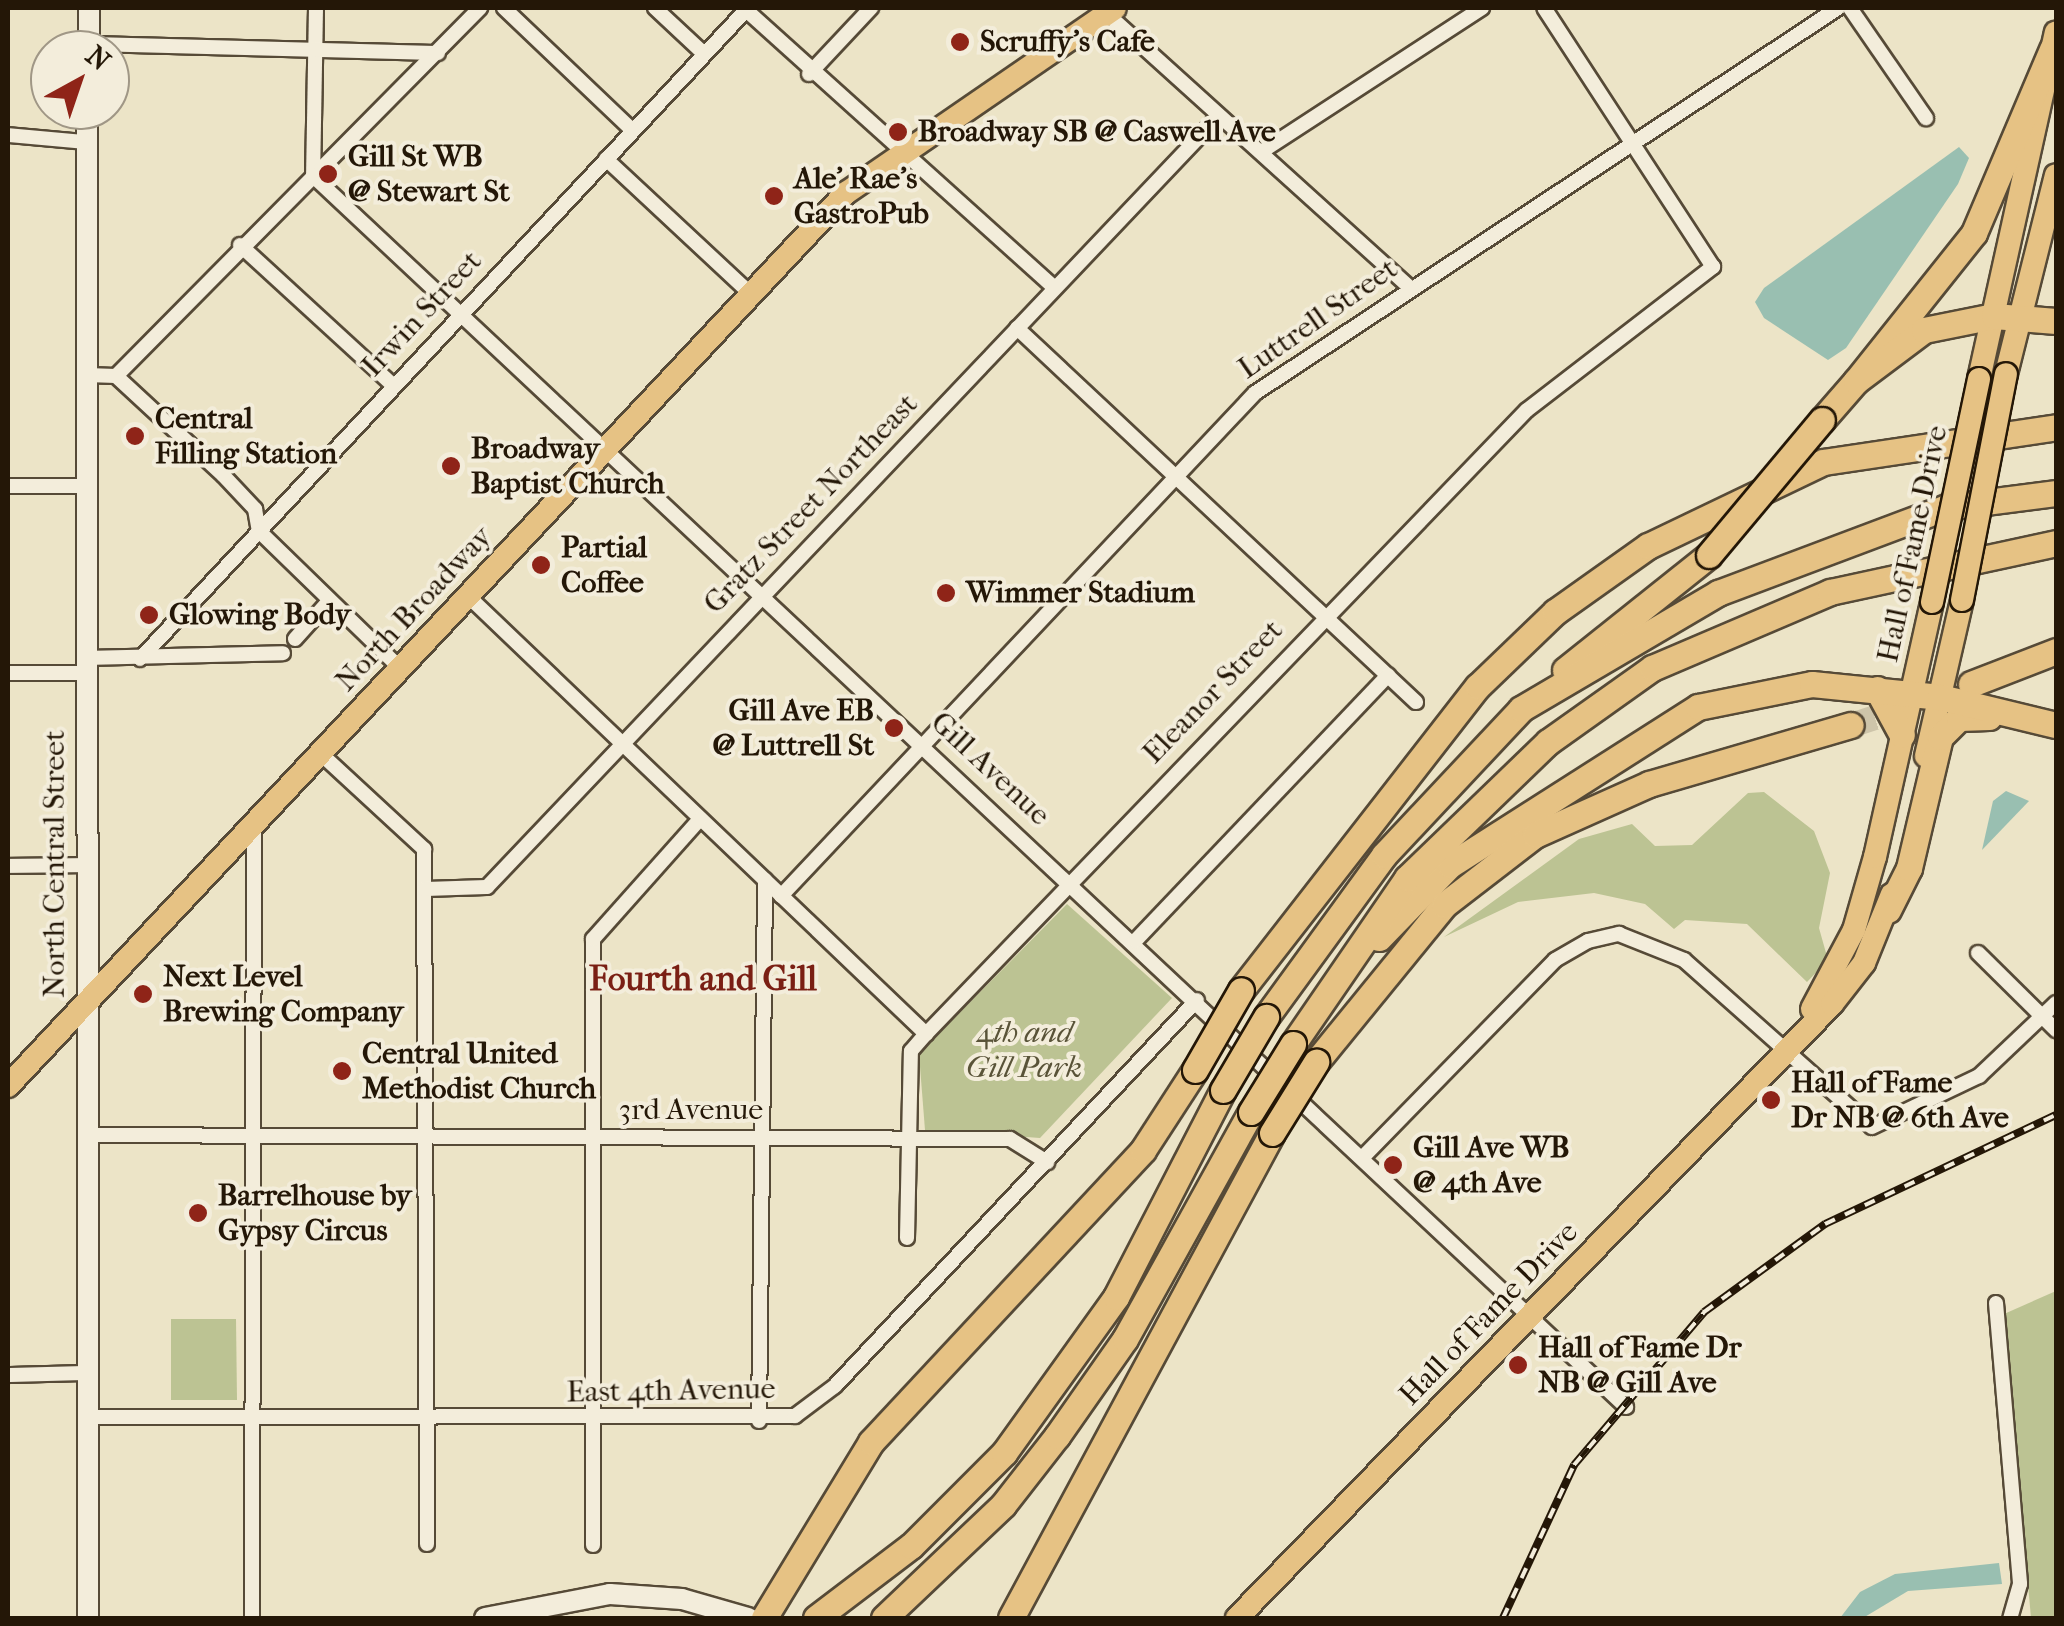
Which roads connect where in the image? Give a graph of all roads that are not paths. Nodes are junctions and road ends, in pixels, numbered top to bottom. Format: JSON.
{"nodes":[{"id":1,"x":316,"y":8,"type":"edge"},
{"id":2,"x":480,"y":8,"type":"edge"},
{"id":3,"x":504,"y":8,"type":"edge"},
{"id":4,"x":655,"y":8,"type":"edge"},
{"id":5,"x":871,"y":8,"type":"edge"},
{"id":6,"x":1482,"y":8,"type":"edge"},
{"id":7,"x":1544,"y":8,"type":"edge"},
{"id":8,"x":1838,"y":8,"type":"edge"},
{"id":9,"x":1850,"y":8,"type":"edge"},
{"id":10,"x":746,"y":10,"type":"edge"},
{"id":11,"x":1110,"y":10,"type":"edge"},
{"id":12,"x":2054,"y":40,"type":"edge"},
{"id":13,"x":130,"y":47,"type":"edge"},
{"id":14,"x":316,"y":48,"type":"junction"},
{"id":15,"x":702,"y":52,"type":"junction"},
{"id":16,"x":438,"y":53,"type":"junction"},
{"id":17,"x":809,"y":74,"type":"junction"},
{"id":18,"x":1219,"y":116,"type":"junction"},
{"id":19,"x":1926,"y":118,"type":"dead end"},
{"id":20,"x":85,"y":130,"type":"edge"},
{"id":21,"x":633,"y":130,"type":"junction"},
{"id":22,"x":8,"y":135,"type":"edge"},
{"id":23,"x":1634,"y":141,"type":"junction"},
{"id":24,"x":85,"y":142,"type":"junction"},
{"id":25,"x":898,"y":150,"type":"junction"},
{"id":26,"x":1261,"y":152,"type":"junction"},
{"id":27,"x":606,"y":159,"type":"junction"},
{"id":28,"x":312,"y":176,"type":"junction"},
{"id":29,"x":2056,"y":176,"type":"edge"},
{"id":30,"x":240,"y":245,"type":"junction"},
{"id":31,"x":1054,"y":287,"type":"junction"},
{"id":32,"x":1410,"y":288,"type":"junction"},
{"id":33,"x":752,"y":295,"type":"junction"},
{"id":34,"x":460,"y":313,"type":"junction"},
{"id":35,"x":2021,"y":315,"type":"junction"},
{"id":36,"x":1994,"y":316,"type":"junction"},
{"id":37,"x":2056,"y":321,"type":"edge"},
{"id":38,"x":1016,"y":328,"type":"junction"},
{"id":39,"x":88,"y":376,"type":"junction"},
{"id":40,"x":116,"y":376,"type":"junction"},
{"id":41,"x":1856,"y":381,"type":"junction"},
{"id":42,"x":393,"y":386,"type":"junction"},
{"id":43,"x":2056,"y":426,"type":"edge"},
{"id":44,"x":604,"y":447,"type":"junction"},
{"id":45,"x":1178,"y":478,"type":"junction"},
{"id":46,"x":8,"y":486,"type":"edge"},
{"id":47,"x":89,"y":486,"type":"junction"},
{"id":48,"x":2056,"y":494,"type":"edge"},
{"id":49,"x":259,"y":531,"type":"junction"},
{"id":50,"x":2056,"y":542,"type":"edge"},
{"id":51,"x":763,"y":595,"type":"junction"},
{"id":52,"x":468,"y":596,"type":"junction"},
{"id":53,"x":330,"y":600,"type":"junction"},
{"id":54,"x":1323,"y":617,"type":"junction"},
{"id":55,"x":295,"y":639,"type":"dead end"},
{"id":56,"x":2056,"y":651,"type":"edge"},
{"id":57,"x":283,"y":653,"type":"dead end"},
{"id":58,"x":140,"y":659,"type":"junction"},
{"id":59,"x":85,"y":665,"type":"junction"},
{"id":60,"x":400,"y":668,"type":"junction"},
{"id":61,"x":8,"y":674,"type":"edge"},
{"id":62,"x":1388,"y":675,"type":"junction"},
{"id":63,"x":1971,"y":684,"type":"dead end"},
{"id":64,"x":1877,"y":689,"type":"junction"},
{"id":65,"x":1912,"y":693,"type":"junction"},
{"id":66,"x":1940,"y":697,"type":"junction"},
{"id":67,"x":1416,"y":702,"type":"dead end"},
{"id":68,"x":1522,"y":710,"type":"junction"},
{"id":69,"x":2028,"y":721,"type":"junction"},
{"id":70,"x":1851,"y":725,"type":"tunnel mouth"},
{"id":71,"x":2056,"y":726,"type":"edge"},
{"id":72,"x":1902,"y":735,"type":"junction"},
{"id":73,"x":921,"y":742,"type":"junction"},
{"id":74,"x":622,"y":744,"type":"junction"},
{"id":75,"x":320,"y":754,"type":"junction"},
{"id":76,"x":700,"y":818,"type":"junction"},
{"id":77,"x":254,"y":827,"type":"junction"},
{"id":78,"x":86,"y":865,"type":"junction"},
{"id":79,"x":8,"y":866,"type":"edge"},
{"id":80,"x":765,"y":880,"type":"junction"},
{"id":81,"x":1070,"y":881,"type":"junction"},
{"id":82,"x":425,"y":889,"type":"junction"},
{"id":83,"x":782,"y":896,"type":"junction"},
{"id":84,"x":1888,"y":910,"type":"junction"},
{"id":85,"x":1135,"y":942,"type":"junction"},
{"id":86,"x":1978,"y":953,"type":"dead end"},
{"id":87,"x":1197,"y":1000,"type":"junction"},
{"id":88,"x":86,"y":1002,"type":"junction"},
{"id":89,"x":2056,"y":1004,"type":"edge"},
{"id":90,"x":1316,"y":1009,"type":"junction"},
{"id":91,"x":2041,"y":1015,"type":"junction"},
{"id":92,"x":2056,"y":1030,"type":"edge"},
{"id":93,"x":926,"y":1034,"type":"junction"},
{"id":94,"x":1785,"y":1052,"type":"junction"},
{"id":95,"x":8,"y":1086,"type":"edge"},
{"id":96,"x":87,"y":1134,"type":"junction"},
{"id":97,"x":255,"y":1136,"type":"junction"},
{"id":98,"x":427,"y":1136,"type":"junction"},
{"id":99,"x":594,"y":1137,"type":"junction"},
{"id":100,"x":762,"y":1138,"type":"junction"},
{"id":101,"x":908,"y":1139,"type":"junction"},
{"id":102,"x":1362,"y":1157,"type":"junction"},
{"id":103,"x":1047,"y":1162,"type":"junction"},
{"id":104,"x":907,"y":1238,"type":"dead end"},
{"id":105,"x":1996,"y":1303,"type":"dead end"},
{"id":106,"x":1530,"y":1314,"type":"junction"},
{"id":107,"x":86,"y":1373,"type":"junction"},
{"id":108,"x":8,"y":1375,"type":"edge"},
{"id":109,"x":1626,"y":1406,"type":"dead end"},
{"id":110,"x":252,"y":1416,"type":"junction"},
{"id":111,"x":88,"y":1417,"type":"junction"},
{"id":112,"x":430,"y":1418,"type":"junction"},
{"id":113,"x":593,"y":1421,"type":"junction"},
{"id":114,"x":759,"y":1421,"type":"junction"},
{"id":115,"x":427,"y":1544,"type":"dead end"},
{"id":116,"x":594,"y":1546,"type":"dead end"},
{"id":117,"x":88,"y":1618,"type":"edge"},
{"id":118,"x":252,"y":1618,"type":"edge"},
{"id":119,"x":485,"y":1618,"type":"edge"},
{"id":120,"x":748,"y":1618,"type":"edge"},
{"id":121,"x":764,"y":1618,"type":"edge"},
{"id":122,"x":816,"y":1618,"type":"edge"},
{"id":123,"x":884,"y":1618,"type":"edge"},
{"id":124,"x":1011,"y":1618,"type":"edge"},
{"id":125,"x":1237,"y":1618,"type":"edge"},
{"id":126,"x":2010,"y":1618,"type":"edge"}],
"edges":[{"from":1,"to":14,"type":"street"},
{"from":2,"to":16,"type":"street"},
{"from":3,"to":21,"type":"street"},
{"from":4,"to":15,"type":"street"},
{"from":5,"to":17,"type":"street"},
{"from":6,"to":26,"type":"street"},
{"from":7,"to":23,"type":"street"},
{"from":8,"to":23,"type":"street","name":"Luttrell Street"},
{"from":9,"to":19,"type":"street"},
{"from":10,"to":15,"type":"street","name":"Irwin Street"},
{"from":10,"to":17,"type":"street"},
{"from":11,"to":18,"type":"street"},
{"from":11,"to":25,"type":"main road","name":"North Broadway"},
{"from":12,"to":36,"type":"main road","name":"Hall of Fame Drive"},
{"from":12,"to":41,"type":"highway"},
{"from":13,"to":14,"type":"street"},
{"from":14,"to":16,"type":"street"},
{"from":14,"to":28,"type":"street"},
{"from":15,"to":21,"type":"street","name":"Irwin Street"},
{"from":16,"to":28,"type":"street"},
{"from":17,"to":25,"type":"street"},
{"from":18,"to":26,"type":"street"},
{"from":18,"to":31,"type":"street","name":"Gratz Street Northeast"},
{"from":20,"to":24,"type":"main road","name":"North Central Street"},
{"from":21,"to":27,"type":"street","name":"Irwin Street"},
{"from":22,"to":24,"type":"street"},
{"from":23,"to":32,"type":"street","name":"Luttrell Street"},
{"from":23,"to":54,"type":"street","name":"Eleanor Street"},
{"from":24,"to":39,"type":"main road","name":"North Central Street"},
{"from":25,"to":31,"type":"street"},
{"from":25,"to":33,"type":"main road","name":"North Broadway"},
{"from":26,"to":32,"type":"street"},
{"from":27,"to":33,"type":"street"},
{"from":27,"to":34,"type":"street","name":"Irwin Street"},
{"from":28,"to":30,"type":"street"},
{"from":28,"to":34,"type":"street","name":"Gill Avenue"},
{"from":29,"to":35,"type":"main road","name":"Hall of Fame Drive"},
{"from":30,"to":40,"type":"street"},
{"from":30,"to":42,"type":"street"},
{"from":31,"to":38,"type":"street","name":"Gratz Street Northeast"},
{"from":32,"to":45,"type":"street","name":"Luttrell Street"},
{"from":33,"to":44,"type":"main road","name":"North Broadway"},
{"from":34,"to":42,"type":"street","name":"Irwin Street"},
{"from":34,"to":44,"type":"street","name":"Gill Avenue"},
{"from":35,"to":36,"type":"highway"},
{"from":35,"to":37,"type":"highway"},
{"from":35,"to":66,"type":"main road","name":"Hall of Fame Drive","bridge":true},
{"from":36,"to":41,"type":"highway"},
{"from":36,"to":65,"type":"main road","name":"Hall of Fame Drive","bridge":true},
{"from":38,"to":45,"type":"street"},
{"from":38,"to":51,"type":"street","name":"Gratz Street Northeast"},
{"from":39,"to":40,"type":"street"},
{"from":39,"to":47,"type":"main road","name":"North Central Street"},
{"from":40,"to":49,"type":"street"},
{"from":41,"to":68,"type":"highway","bridge":true},
{"from":42,"to":49,"type":"street","name":"Irwin Street"},
{"from":43,"to":121,"type":"highway","bridge":true},
{"from":44,"to":51,"type":"street","name":"Gill Avenue"},
{"from":44,"to":52,"type":"main road","name":"North Broadway"},
{"from":45,"to":54,"type":"street"},
{"from":45,"to":73,"type":"street","name":"Luttrell Street"},
{"from":46,"to":47,"type":"street"},
{"from":47,"to":59,"type":"main road","name":"North Central Street"},
{"from":48,"to":68,"type":"highway"},
{"from":49,"to":53,"type":"street"},
{"from":49,"to":58,"type":"street","name":"Irwin Street"},
{"from":50,"to":90,"type":"highway"},
{"from":51,"to":73,"type":"street","name":"Gill Avenue"},
{"from":51,"to":74,"type":"street","name":"Gratz Street Northeast"},
{"from":52,"to":60,"type":"main road","name":"North Broadway"},
{"from":52,"to":74,"type":"street"},
{"from":53,"to":55,"type":"street"},
{"from":53,"to":60,"type":"street"},
{"from":54,"to":62,"type":"street"},
{"from":54,"to":81,"type":"street","name":"Eleanor Street"},
{"from":56,"to":63,"type":"highway"},
{"from":57,"to":58,"type":"street"},
{"from":58,"to":59,"type":"street"},
{"from":59,"to":61,"type":"street"},
{"from":59,"to":78,"type":"main road","name":"North Central Street"},
{"from":60,"to":75,"type":"main road","name":"North Broadway"},
{"from":62,"to":67,"type":"street"},
{"from":62,"to":85,"type":"street"},
{"from":64,"to":65,"type":"highway"},
{"from":64,"to":72,"type":"highway"},
{"from":64,"to":90,"type":"highway"},
{"from":65,"to":66,"type":"highway"},
{"from":65,"to":72,"type":"main road","name":"Hall of Fame Drive"},
{"from":66,"to":69,"type":"highway"},
{"from":66,"to":84,"type":"main road","name":"Hall of Fame Drive"},
{"from":68,"to":122,"type":"highway","bridge":true},
{"from":69,"to":71,"type":"highway"},
{"from":69,"to":84,"type":"highway"},
{"from":70,"to":124,"type":"highway","bridge":true},
{"from":72,"to":94,"type":"main road","name":"Hall of Fame Drive"},
{"from":73,"to":81,"type":"street","name":"Gill Avenue"},
{"from":73,"to":83,"type":"street","name":"Luttrell Street"},
{"from":74,"to":76,"type":"street"},
{"from":74,"to":82,"type":"street","name":"Gratz Street Northeast"},
{"from":75,"to":77,"type":"main road","name":"North Broadway"},
{"from":75,"to":82,"type":"street"},
{"from":76,"to":80,"type":"street"},
{"from":76,"to":99,"type":"street"},
{"from":77,"to":88,"type":"main road","name":"North Broadway"},
{"from":77,"to":97,"type":"street"},
{"from":78,"to":79,"type":"street"},
{"from":78,"to":88,"type":"main road","name":"North Central Street"},
{"from":80,"to":83,"type":"street"},
{"from":80,"to":100,"type":"street"},
{"from":81,"to":85,"type":"street","name":"Gill Avenue"},
{"from":81,"to":93,"type":"street","name":"Eleanor Street"},
{"from":82,"to":98,"type":"street"},
{"from":83,"to":93,"type":"street"},
{"from":84,"to":94,"type":"main road","name":"Hall of Fame Drive"},
{"from":85,"to":87,"type":"street","name":"Gill Avenue"},
{"from":86,"to":91,"type":"street"},
{"from":87,"to":102,"type":"street","name":"Gill Avenue"},
{"from":87,"to":103,"type":"street","name":"East 4th Avenue"},
{"from":88,"to":95,"type":"main road","name":"North Broadway"},
{"from":88,"to":96,"type":"main road","name":"North Central Street"},
{"from":89,"to":91,"type":"street"},
{"from":90,"to":123,"type":"highway","bridge":true},
{"from":91,"to":92,"type":"street"},
{"from":91,"to":94,"type":"street"},
{"from":93,"to":101,"type":"street","name":"Eleanor Street"},
{"from":94,"to":102,"type":"street"},
{"from":94,"to":106,"type":"main road","name":"Hall of Fame Drive"},
{"from":96,"to":97,"type":"street","name":"3rd Avenue"},
{"from":96,"to":107,"type":"main road","name":"North Central Street"},
{"from":97,"to":98,"type":"street","name":"3rd Avenue"},
{"from":97,"to":110,"type":"street"},
{"from":98,"to":99,"type":"street","name":"3rd Avenue"},
{"from":98,"to":112,"type":"street"},
{"from":99,"to":100,"type":"street","name":"3rd Avenue"},
{"from":99,"to":113,"type":"street"},
{"from":100,"to":101,"type":"street","name":"3rd Avenue"},
{"from":100,"to":114,"type":"street"},
{"from":101,"to":103,"type":"street","name":"3rd Avenue"},
{"from":101,"to":104,"type":"street","name":"Eleanor Street"},
{"from":102,"to":106,"type":"street","name":"Gill Avenue"},
{"from":103,"to":114,"type":"street","name":"East 4th Avenue"},
{"from":105,"to":126,"type":"street"},
{"from":106,"to":109,"type":"street","name":"Gill Avenue"},
{"from":106,"to":125,"type":"main road","name":"Hall of Fame Drive"},
{"from":107,"to":108,"type":"street"},
{"from":107,"to":111,"type":"main road","name":"North Central Street"},
{"from":110,"to":111,"type":"street","name":"East 4th Avenue"},
{"from":110,"to":112,"type":"street","name":"East 4th Avenue"},
{"from":110,"to":118,"type":"street"},
{"from":111,"to":117,"type":"main road","name":"North Central Street"},
{"from":112,"to":113,"type":"street","name":"East 4th Avenue"},
{"from":112,"to":115,"type":"street"},
{"from":113,"to":114,"type":"street","name":"East 4th Avenue"},
{"from":113,"to":116,"type":"street"},
{"from":119,"to":120,"type":"main road"}]}
